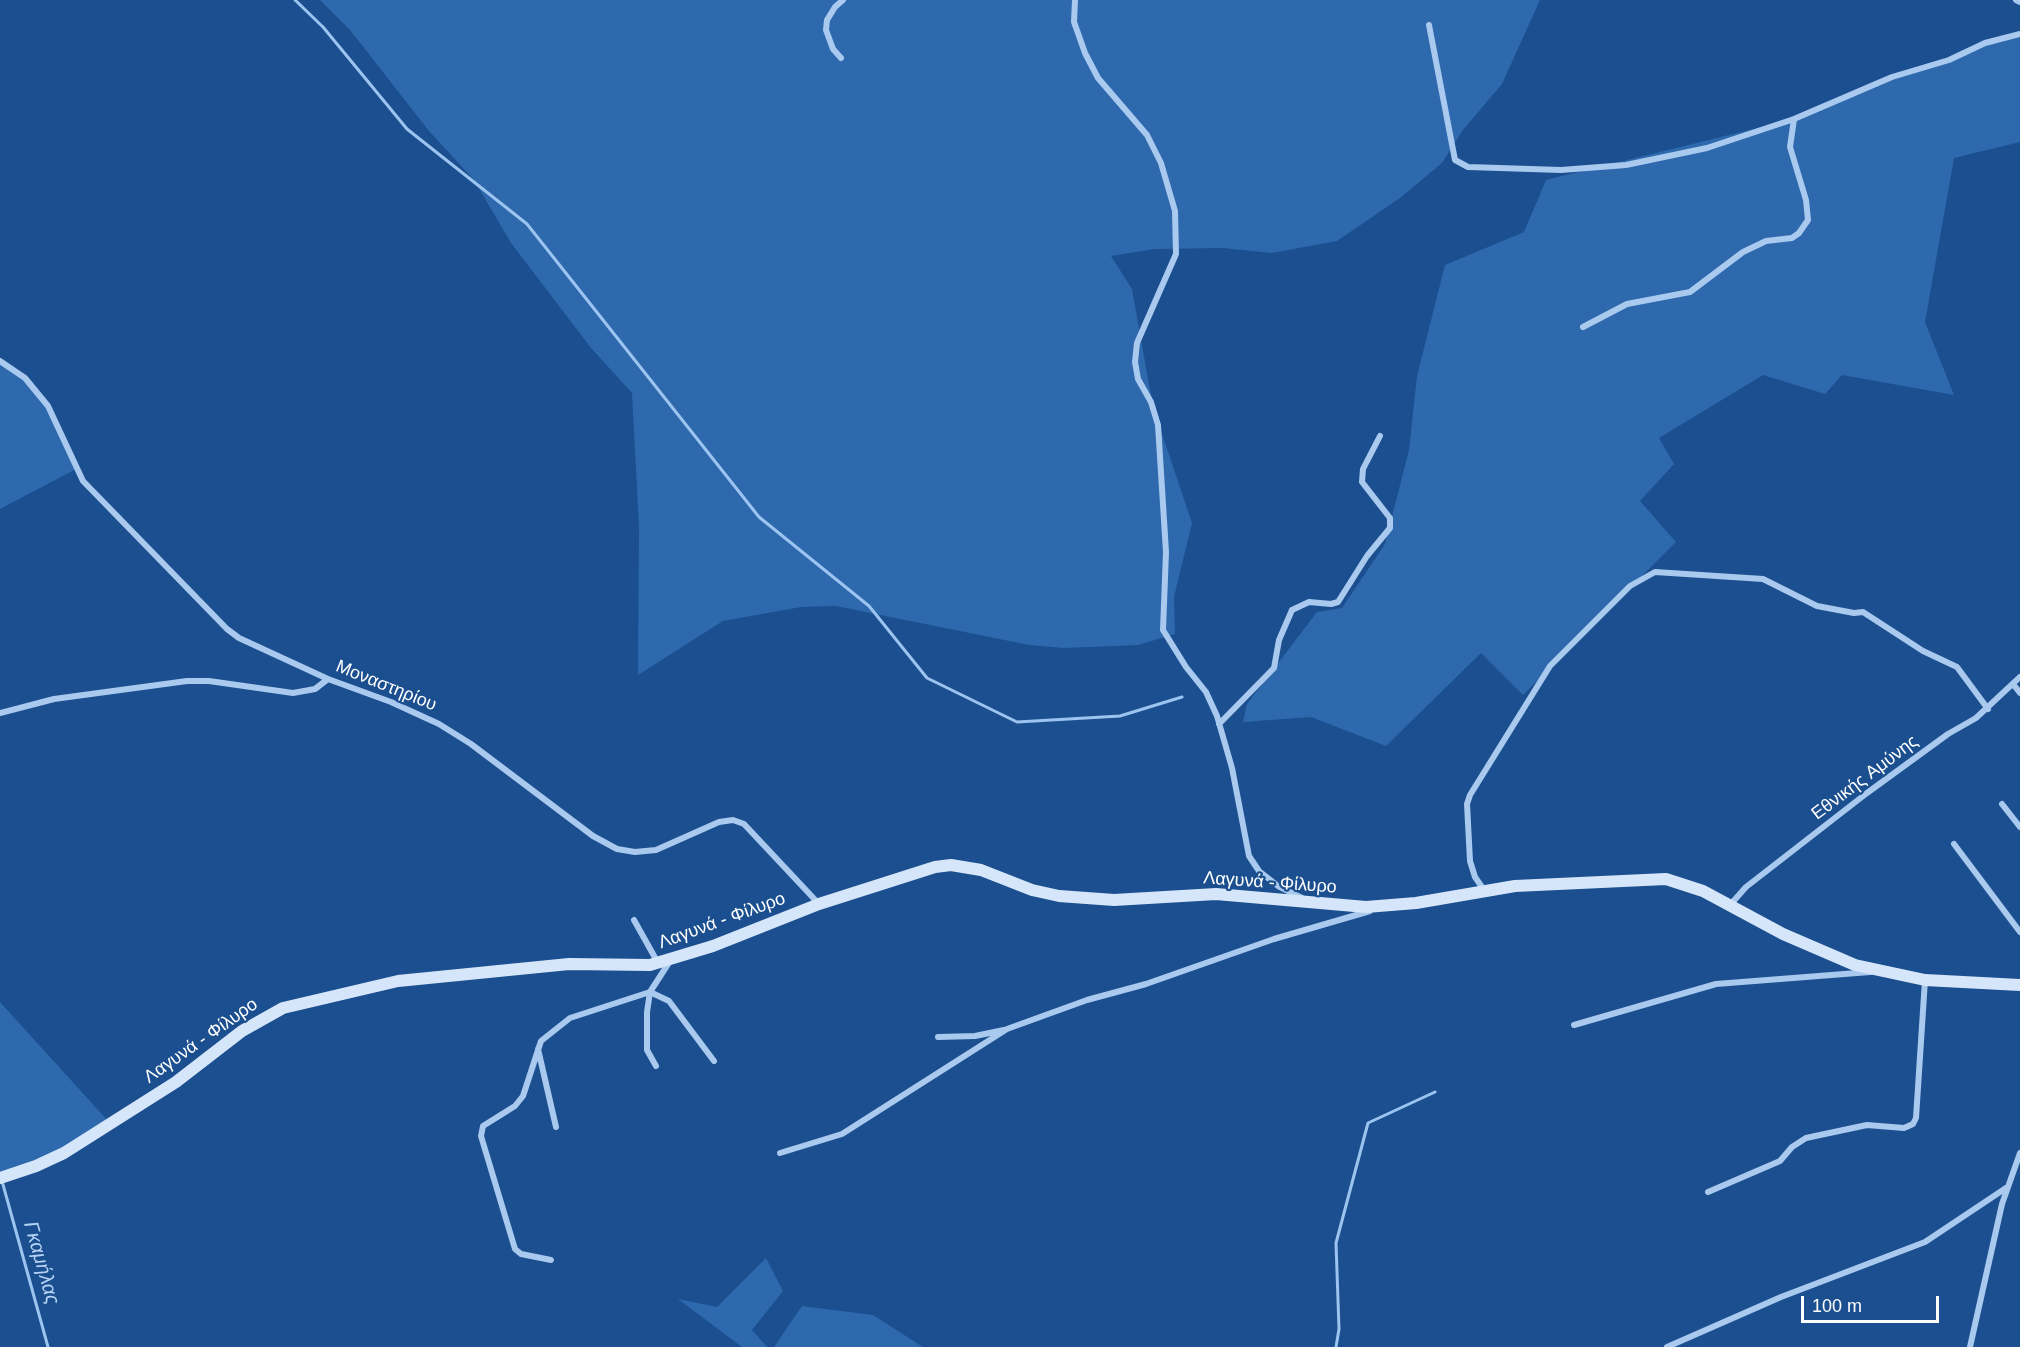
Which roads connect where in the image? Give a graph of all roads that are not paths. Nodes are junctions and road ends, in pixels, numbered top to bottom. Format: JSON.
{"nodes":[{"id":1,"x":843,"y":0,"type":"edge"},
{"id":2,"x":1074,"y":0,"type":"edge"},
{"id":3,"x":2016,"y":0,"type":"edge"},
{"id":4,"x":2020,"y":2,"type":"edge"},
{"id":5,"x":1429,"y":25,"type":"dead end"},
{"id":6,"x":2020,"y":34,"type":"edge"},
{"id":7,"x":841,"y":58,"type":"dead end"},
{"id":8,"x":1794,"y":119,"type":"junction"},
{"id":9,"x":1583,"y":327,"type":"dead end"},
{"id":10,"x":0,"y":360,"type":"edge"},
{"id":11,"x":1380,"y":436,"type":"dead end"},
{"id":12,"x":2020,"y":677,"type":"edge"},
{"id":13,"x":328,"y":679,"type":"junction"},
{"id":14,"x":2013,"y":684,"type":"junction"},
{"id":15,"x":2020,"y":693,"type":"edge"},
{"id":16,"x":1988,"y":709,"type":"junction"},
{"id":17,"x":0,"y":713,"type":"edge"},
{"id":18,"x":1219,"y":724,"type":"junction"},
{"id":19,"x":2002,"y":804,"type":"dead end"},
{"id":20,"x":2020,"y":827,"type":"edge"},
{"id":21,"x":1954,"y":844,"type":"dead end"},
{"id":22,"x":1484,"y":890,"type":"junction"},
{"id":23,"x":1314,"y":903,"type":"junction"},
{"id":24,"x":819,"y":904,"type":"junction"},
{"id":25,"x":1730,"y":905,"type":"junction"},
{"id":26,"x":1382,"y":907,"type":"junction"},
{"id":27,"x":633,"y":920,"type":"dead end"},
{"id":28,"x":2020,"y":932,"type":"edge"},
{"id":29,"x":664,"y":962,"type":"junction"},
{"id":30,"x":1880,"y":972,"type":"junction"},
{"id":31,"x":1925,"y":980,"type":"junction"},
{"id":32,"x":2020,"y":985,"type":"edge"},
{"id":33,"x":650,"y":992,"type":"junction"},
{"id":34,"x":1574,"y":1025,"type":"dead end"},
{"id":35,"x":1007,"y":1029,"type":"junction"},
{"id":36,"x":938,"y":1037,"type":"dead end"},
{"id":37,"x":538,"y":1048,"type":"junction"},
{"id":38,"x":714,"y":1061,"type":"dead end"},
{"id":39,"x":656,"y":1066,"type":"dead end"},
{"id":40,"x":556,"y":1127,"type":"dead end"},
{"id":41,"x":780,"y":1153,"type":"dead end"},
{"id":42,"x":2020,"y":1153,"type":"edge"},
{"id":43,"x":3,"y":1177,"type":"edge"},
{"id":44,"x":2006,"y":1188,"type":"junction"},
{"id":45,"x":1708,"y":1192,"type":"dead end"},
{"id":46,"x":551,"y":1260,"type":"dead end"},
{"id":47,"x":1667,"y":1347,"type":"edge"},
{"id":48,"x":1970,"y":1347,"type":"edge"}],
"edges":[{"from":1,"to":7,"type":"street"},
{"from":2,"to":18,"type":"street"},
{"from":3,"to":4,"type":"street"},
{"from":5,"to":8,"type":"street"},
{"from":6,"to":8,"type":"street"},
{"from":8,"to":9,"type":"street"},
{"from":10,"to":13,"type":"street","name":"Μοναστηρίου"},
{"from":11,"to":18,"type":"street"},
{"from":12,"to":14,"type":"street","name":"Εθνικής Αμύνης"},
{"from":13,"to":17,"type":"street"},
{"from":13,"to":24,"type":"street","name":"Μοναστηρίου"},
{"from":14,"to":15,"type":"street"},
{"from":14,"to":16,"type":"street","name":"Εθνικής Αμύνης"},
{"from":16,"to":22,"type":"street"},
{"from":16,"to":25,"type":"street","name":"Εθνικής Αμύνης"},
{"from":18,"to":23,"type":"street"},
{"from":19,"to":20,"type":"street"},
{"from":21,"to":28,"type":"street"},
{"from":22,"to":25,"type":"street","name":"Λαγυνά - Φίλυρο"},
{"from":22,"to":26,"type":"street","name":"Λαγυνά - Φίλυρο"},
{"from":23,"to":24,"type":"street","name":"Λαγυνά - Φίλυρο"},
{"from":23,"to":26,"type":"street","name":"Λαγυνά - Φίλυρο"},
{"from":24,"to":29,"type":"street","name":"Λαγυνά - Φίλυρο"},
{"from":25,"to":30,"type":"street","name":"Λαγυνά - Φίλυρο"},
{"from":26,"to":35,"type":"street"},
{"from":27,"to":29,"type":"street"},
{"from":29,"to":33,"type":"street"},
{"from":29,"to":43,"type":"street","name":"Λαγυνά - Φίλυρο"},
{"from":30,"to":31,"type":"street","name":"Λαγυνά - Φίλυρο"},
{"from":30,"to":34,"type":"street"},
{"from":31,"to":32,"type":"street","name":"Λαγυνά - Φίλυρο"},
{"from":31,"to":45,"type":"street"},
{"from":33,"to":37,"type":"street"},
{"from":33,"to":38,"type":"street"},
{"from":33,"to":39,"type":"street"},
{"from":35,"to":36,"type":"street"},
{"from":35,"to":41,"type":"street"},
{"from":37,"to":40,"type":"street"},
{"from":37,"to":46,"type":"street"},
{"from":42,"to":44,"type":"street"},
{"from":44,"to":47,"type":"street"},
{"from":44,"to":48,"type":"street"}]}
